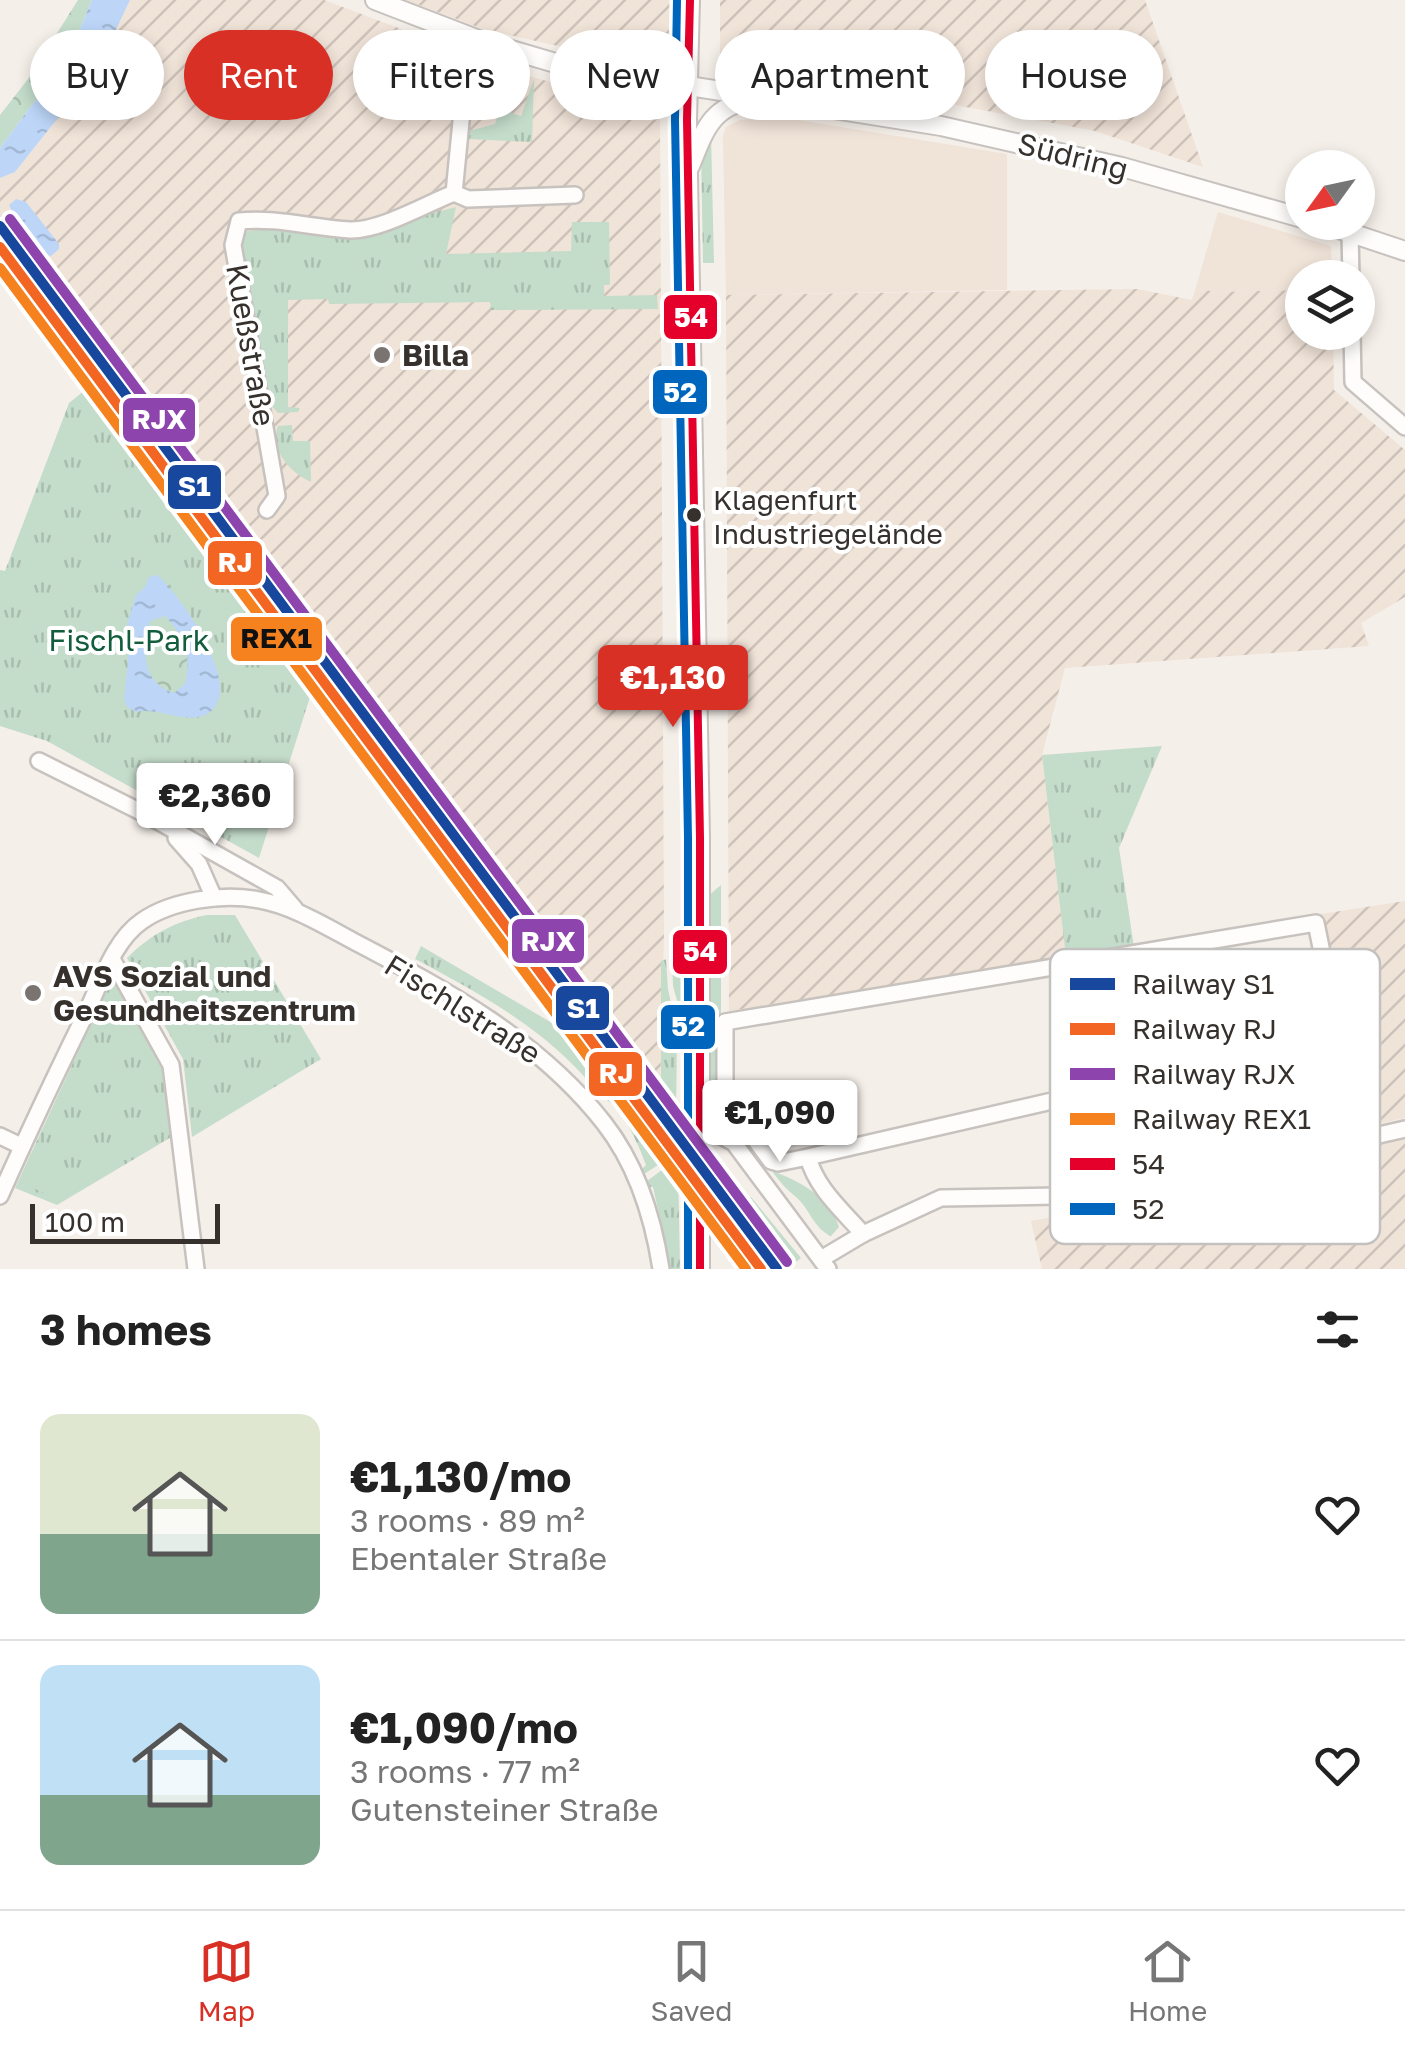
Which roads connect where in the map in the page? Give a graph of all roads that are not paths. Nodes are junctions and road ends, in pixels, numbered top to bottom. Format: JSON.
{"nodes":[{"id":1,"x":375,"y":0,"type":"edge"},
{"id":2,"x":690,"y":0,"type":"edge"},
{"id":3,"x":453,"y":30,"type":"edge"},
{"id":4,"x":689,"y":30,"type":"edge"},
{"id":5,"x":715,"y":115,"type":"edge"},
{"id":6,"x":461,"y":120,"type":"edge"},
{"id":7,"x":688,"y":120,"type":"edge"},
{"id":8,"x":904,"y":120,"type":"edge"},
{"id":9,"x":688,"y":173,"type":"junction"},
{"id":10,"x":454,"y":193,"type":"junction"},
{"id":11,"x":575,"y":195,"type":"dead end"},
{"id":12,"x":1285,"y":213,"type":"edge"},
{"id":13,"x":1373,"y":240,"type":"edge"},
{"id":14,"x":1405,"y":251,"type":"edge"},
{"id":15,"x":1352,"y":350,"type":"edge"},
{"id":16,"x":1405,"y":427,"type":"edge"},
{"id":17,"x":267,"y":510,"type":"dead end"},
{"id":18,"x":39,"y":761,"type":"dead end"},
{"id":19,"x":167,"y":828,"type":"junction"},
{"id":20,"x":214,"y":898,"type":"junction"},
{"id":21,"x":298,"y":912,"type":"junction"},
{"id":22,"x":1161,"y":949,"type":"edge"},
{"id":23,"x":1321,"y":949,"type":"edge"},
{"id":24,"x":112,"y":959,"type":"junction"},
{"id":25,"x":1050,"y":968,"type":"edge"},
{"id":26,"x":1050,"y":1101,"type":"edge"},
{"id":27,"x":1405,"y":1129,"type":"edge"},
{"id":28,"x":699,"y":1130,"type":"junction"},
{"id":29,"x":1380,"y":1135,"type":"edge"},
{"id":30,"x":0,"y":1136,"type":"edge"},
{"id":31,"x":22,"y":1146,"type":"junction"},
{"id":32,"x":808,"y":1157,"type":"junction"},
{"id":33,"x":0,"y":1196,"type":"edge"},
{"id":34,"x":1050,"y":1196,"type":"edge"},
{"id":35,"x":863,"y":1234,"type":"junction"},
{"id":36,"x":825,"y":1264,"type":"edge"},
{"id":37,"x":196,"y":1269,"type":"edge"},
{"id":38,"x":661,"y":1269,"type":"edge"},
{"id":39,"x":700,"y":1269,"type":"edge"}],
"edges":[{"from":1,"to":3,"type":"main road","name":"Südring"},
{"from":2,"to":4,"type":"main road"},
{"from":5,"to":9,"type":"main road"},
{"from":6,"to":10,"type":"street"},
{"from":7,"to":9,"type":"main road"},
{"from":8,"to":12,"type":"main road","name":"Südring"},
{"from":9,"to":28,"type":"main road"},
{"from":10,"to":11,"type":"street","name":"Kueßstraße"},
{"from":10,"to":17,"type":"street","name":"Kueßstraße"},
{"from":13,"to":14,"type":"main road"},
{"from":15,"to":16,"type":"street"},
{"from":18,"to":19,"type":"street"},
{"from":19,"to":20,"type":"street"},
{"from":19,"to":21,"type":"street"},
{"from":20,"to":21,"type":"street","name":"Fischlstraße"},
{"from":20,"to":24,"type":"street","name":"Fischlstraße"},
{"from":21,"to":38,"type":"street","name":"Fischlstraße"},
{"from":22,"to":23,"type":"street"},
{"from":24,"to":31,"type":"street","name":"Fischlstraße"},
{"from":24,"to":37,"type":"street"},
{"from":25,"to":32,"type":"street"},
{"from":26,"to":32,"type":"street"},
{"from":27,"to":29,"type":"street"},
{"from":28,"to":36,"type":"street"},
{"from":28,"to":39,"type":"main road"},
{"from":30,"to":31,"type":"street"},
{"from":31,"to":33,"type":"street","name":"Fischlstraße"},
{"from":32,"to":35,"type":"street"},
{"from":34,"to":35,"type":"street"},
{"from":35,"to":36,"type":"street"}]}
